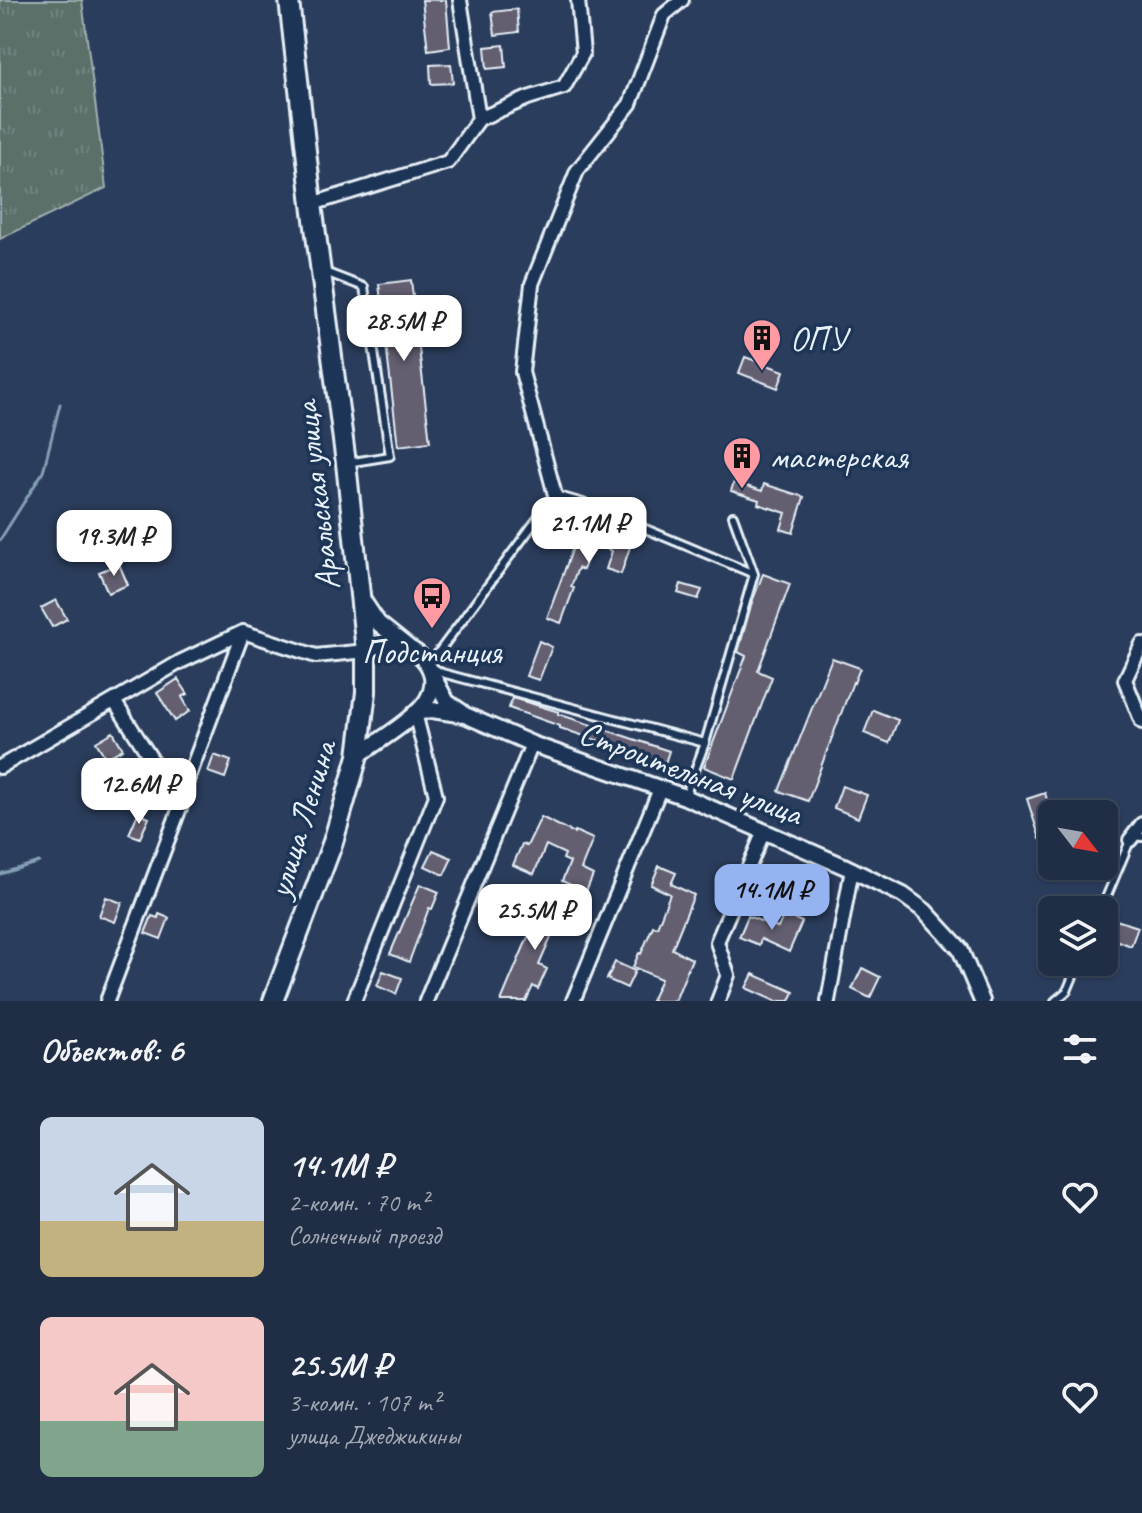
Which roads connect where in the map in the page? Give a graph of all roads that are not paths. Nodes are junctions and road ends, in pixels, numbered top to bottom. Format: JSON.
{"nodes":[{"id":1,"x":289,"y":0,"type":"edge"},
{"id":2,"x":460,"y":0,"type":"edge"},
{"id":3,"x":578,"y":0,"type":"edge"},
{"id":4,"x":682,"y":0,"type":"edge"},
{"id":5,"x":479,"y":119,"type":"junction"},
{"id":6,"x":312,"y":204,"type":"junction"},
{"id":7,"x":321,"y":270,"type":"junction"},
{"id":8,"x":346,"y":463,"type":"junction"},
{"id":9,"x":555,"y":495,"type":"junction"},
{"id":10,"x":733,"y":516,"type":"dead end"},
{"id":11,"x":754,"y":574,"type":"junction"},
{"id":12,"x":360,"y":596,"type":"junction"},
{"id":13,"x":243,"y":632,"type":"junction"},
{"id":14,"x":1142,"y":644,"type":"edge"},
{"id":15,"x":412,"y":649,"type":"junction"},
{"id":16,"x":366,"y":651,"type":"junction"},
{"id":17,"x":431,"y":672,"type":"junction"},
{"id":18,"x":114,"y":701,"type":"junction"},
{"id":19,"x":415,"y":713,"type":"junction"},
{"id":20,"x":465,"y":715,"type":"junction"},
{"id":21,"x":362,"y":719,"type":"junction"},
{"id":22,"x":1142,"y":722,"type":"edge"},
{"id":23,"x":390,"y":732,"type":"junction"},
{"id":24,"x":705,"y":743,"type":"junction"},
{"id":25,"x":532,"y":744,"type":"junction"},
{"id":26,"x":358,"y":756,"type":"junction"},
{"id":27,"x":0,"y":767,"type":"edge"},
{"id":28,"x":660,"y":789,"type":"junction"},
{"id":29,"x":685,"y":797,"type":"junction"},
{"id":30,"x":181,"y":805,"type":"junction"},
{"id":31,"x":1142,"y":824,"type":"edge"},
{"id":32,"x":764,"y":831,"type":"junction"},
{"id":33,"x":1135,"y":838,"type":"edge"},
{"id":34,"x":852,"y":869,"type":"junction"},
{"id":35,"x":1108,"y":896,"type":"edge"},
{"id":36,"x":1073,"y":976,"type":"edge"},
{"id":37,"x":107,"y":1001,"type":"edge"},
{"id":38,"x":273,"y":1001,"type":"edge"},
{"id":39,"x":354,"y":1001,"type":"edge"},
{"id":40,"x":426,"y":1001,"type":"edge"},
{"id":41,"x":573,"y":1001,"type":"edge"},
{"id":42,"x":718,"y":1001,"type":"edge"},
{"id":43,"x":828,"y":1001,"type":"edge"},
{"id":44,"x":982,"y":1001,"type":"edge"},
{"id":45,"x":1055,"y":1001,"type":"edge"}],
"edges":[{"from":1,"to":6,"type":"main road","name":"Аральская улица"},
{"from":2,"to":5,"type":"street"},
{"from":3,"to":5,"type":"street"},
{"from":4,"to":9,"type":"street"},
{"from":5,"to":6,"type":"street"},
{"from":6,"to":7,"type":"main road","name":"Аральская улица"},
{"from":7,"to":8,"type":"main road","name":"Аральская улица"},
{"from":7,"to":8,"type":"lane"},
{"from":8,"to":12,"type":"main road","name":"Аральская улица"},
{"from":9,"to":11,"type":"lane"},
{"from":9,"to":17,"type":"lane"},
{"from":10,"to":11,"type":"lane"},
{"from":11,"to":24,"type":"lane"},
{"from":12,"to":15,"type":"street"},
{"from":12,"to":16,"type":"main road","name":"Аральская улица"},
{"from":13,"to":16,"type":"street"},
{"from":13,"to":18,"type":"street"},
{"from":13,"to":30,"type":"street"},
{"from":14,"to":22,"type":"street"},
{"from":15,"to":16,"type":"street"},
{"from":15,"to":17,"type":"street"},
{"from":16,"to":21,"type":"main road","name":"улица Ленина"},
{"from":17,"to":19,"type":"street"},
{"from":17,"to":20,"type":"street"},
{"from":17,"to":24,"type":"lane"},
{"from":18,"to":27,"type":"street"},
{"from":18,"to":30,"type":"street"},
{"from":19,"to":20,"type":"street","name":"Строительная улица"},
{"from":19,"to":23,"type":"street"},
{"from":19,"to":39,"type":"street"},
{"from":20,"to":25,"type":"street","name":"Строительная улица"},
{"from":21,"to":23,"type":"street"},
{"from":21,"to":26,"type":"main road","name":"улица Ленина"},
{"from":23,"to":26,"type":"street"},
{"from":24,"to":29,"type":"lane"},
{"from":25,"to":28,"type":"street","name":"Строительная улица"},
{"from":25,"to":40,"type":"street"},
{"from":26,"to":38,"type":"main road","name":"улица Ленина"},
{"from":28,"to":29,"type":"street","name":"Строительная улица"},
{"from":28,"to":41,"type":"street"},
{"from":29,"to":32,"type":"street","name":"Строительная улица"},
{"from":30,"to":37,"type":"street"},
{"from":31,"to":33,"type":"street"},
{"from":32,"to":34,"type":"street","name":"Строительная улица"},
{"from":32,"to":42,"type":"street"},
{"from":33,"to":35,"type":"lane"},
{"from":34,"to":43,"type":"street"},
{"from":34,"to":44,"type":"street","name":"Строительная улица"},
{"from":36,"to":45,"type":"lane"}]}
